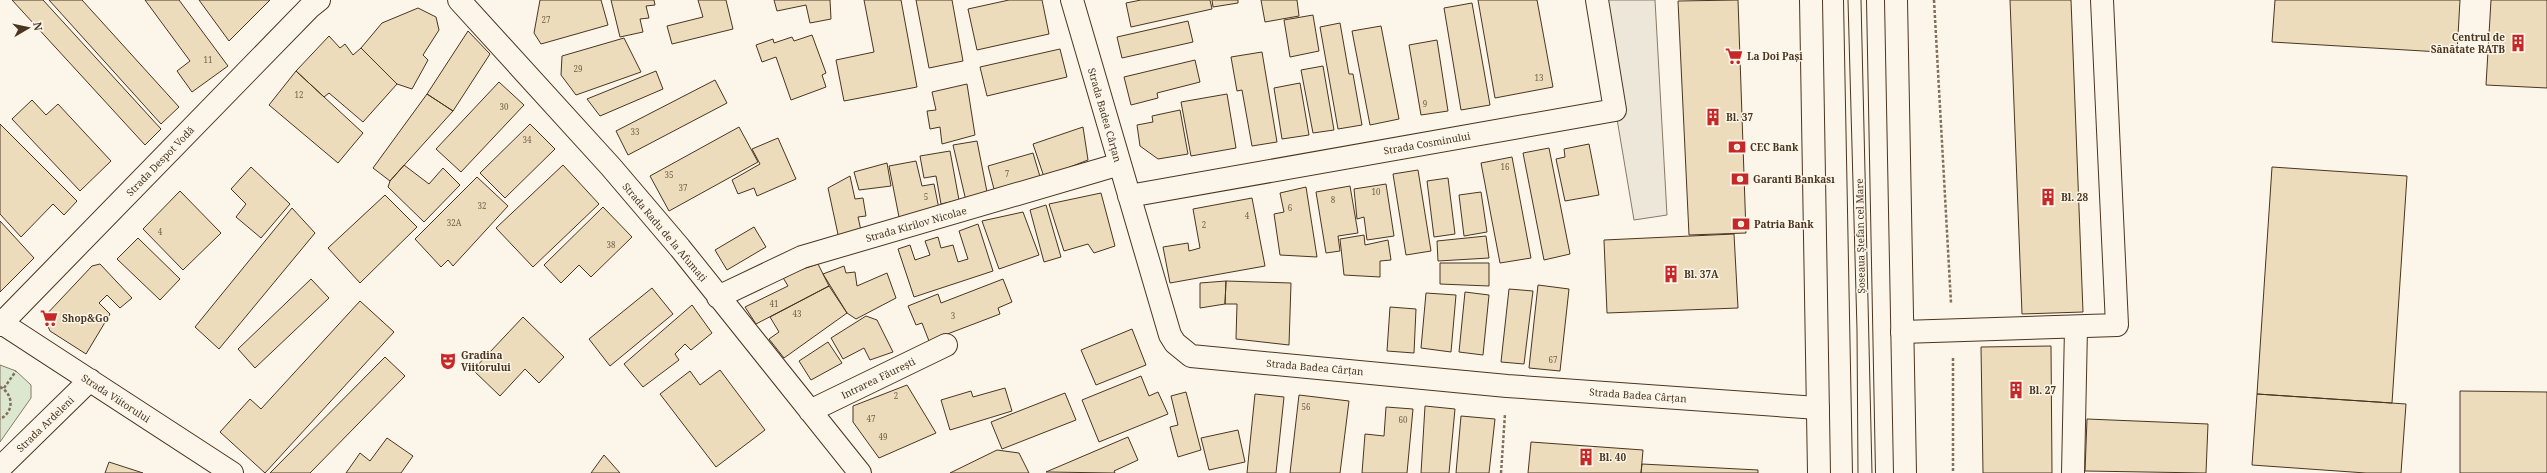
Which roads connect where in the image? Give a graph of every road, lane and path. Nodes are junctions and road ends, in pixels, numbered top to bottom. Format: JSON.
{"nodes":[{"id":1,"x":319,"y":0,"type":"edge"},
{"id":2,"x":459,"y":0,"type":"edge"},
{"id":3,"x":1072,"y":0,"type":"edge"},
{"id":4,"x":1597,"y":0,"type":"edge"},
{"id":5,"x":1811,"y":0,"type":"edge"},
{"id":6,"x":1855,"y":0,"type":"edge"},
{"id":7,"x":1896,"y":0,"type":"edge"},
{"id":8,"x":1934,"y":0,"type":"edge"},
{"id":9,"x":2102,"y":0,"type":"edge"},
{"id":10,"x":1120,"y":164,"type":"junction"},
{"id":11,"x":1130,"y":196,"type":"junction"},
{"id":12,"x":718,"y":297,"type":"junction"},
{"id":13,"x":1,"y":323,"type":"edge"},
{"id":14,"x":2076,"y":328,"type":"junction"},
{"id":15,"x":1953,"y":330,"type":"junction"},
{"id":16,"x":1902,"y":332,"type":"junction"},
{"id":17,"x":946,"y":345,"type":"dead end"},
{"id":18,"x":16,"y":370,"type":"dead end"},
{"id":19,"x":90,"y":380,"type":"junction"},
{"id":20,"x":1507,"y":386,"type":"junction"},
{"id":21,"x":2,"y":387,"type":"edge"},
{"id":22,"x":1818,"y":408,"type":"junction"},
{"id":23,"x":810,"y":411,"type":"junction"},
{"id":24,"x":0,"y":419,"type":"edge"},
{"id":25,"x":0,"y":468,"type":"edge"},
{"id":26,"x":220,"y":470,"type":"edge"},
{"id":27,"x":860,"y":473,"type":"edge"},
{"id":28,"x":1500,"y":473,"type":"edge"},
{"id":29,"x":1819,"y":473,"type":"edge"},
{"id":30,"x":1864,"y":473,"type":"edge"},
{"id":31,"x":1905,"y":473,"type":"edge"},
{"id":32,"x":1953,"y":473,"type":"edge"},
{"id":33,"x":2073,"y":473,"type":"edge"}],
"edges":[{"from":1,"to":13,"type":"street","name":"Strada Despot Vodă"},
{"from":2,"to":12,"type":"street","name":"Strada Radu de la Afumați"},
{"from":3,"to":10,"type":"street","name":"Strada Badea Cârțan"},
{"from":4,"to":11,"type":"street","name":"Strada Cosminului"},
{"from":5,"to":22,"type":"street"},
{"from":6,"to":30,"type":"street","name":"Șoseaua Ștefan cel Mare"},
{"from":7,"to":16,"type":"street"},
{"from":8,"to":15,"type":"path"},
{"from":9,"to":14,"type":"street"},
{"from":10,"to":11,"type":"street","name":"Strada Badea Cârțan"},
{"from":10,"to":12,"type":"street","name":"Strada Kirilov Nicolae"},
{"from":11,"to":20,"type":"street","name":"Strada Badea Cârțan"},
{"from":12,"to":23,"type":"street","name":"Strada Radu de la Afumați"},
{"from":13,"to":19,"type":"street","name":"Strada Viitorului"},
{"from":14,"to":15,"type":"street"},
{"from":14,"to":33,"type":"street"},
{"from":15,"to":16,"type":"street"},
{"from":15,"to":32,"type":"path"},
{"from":16,"to":31,"type":"street"},
{"from":17,"to":23,"type":"street","name":"Intrarea Făurești"},
{"from":18,"to":21,"type":"path"},
{"from":19,"to":25,"type":"street","name":"Strada Ardeleni"},
{"from":19,"to":26,"type":"street","name":"Strada Viitorului"},
{"from":20,"to":22,"type":"street","name":"Strada Badea Cârțan"},
{"from":20,"to":28,"type":"path"},
{"from":21,"to":24,"type":"path"},
{"from":22,"to":29,"type":"street"},
{"from":23,"to":27,"type":"street","name":"Strada Radu de la Afumați"}]}
